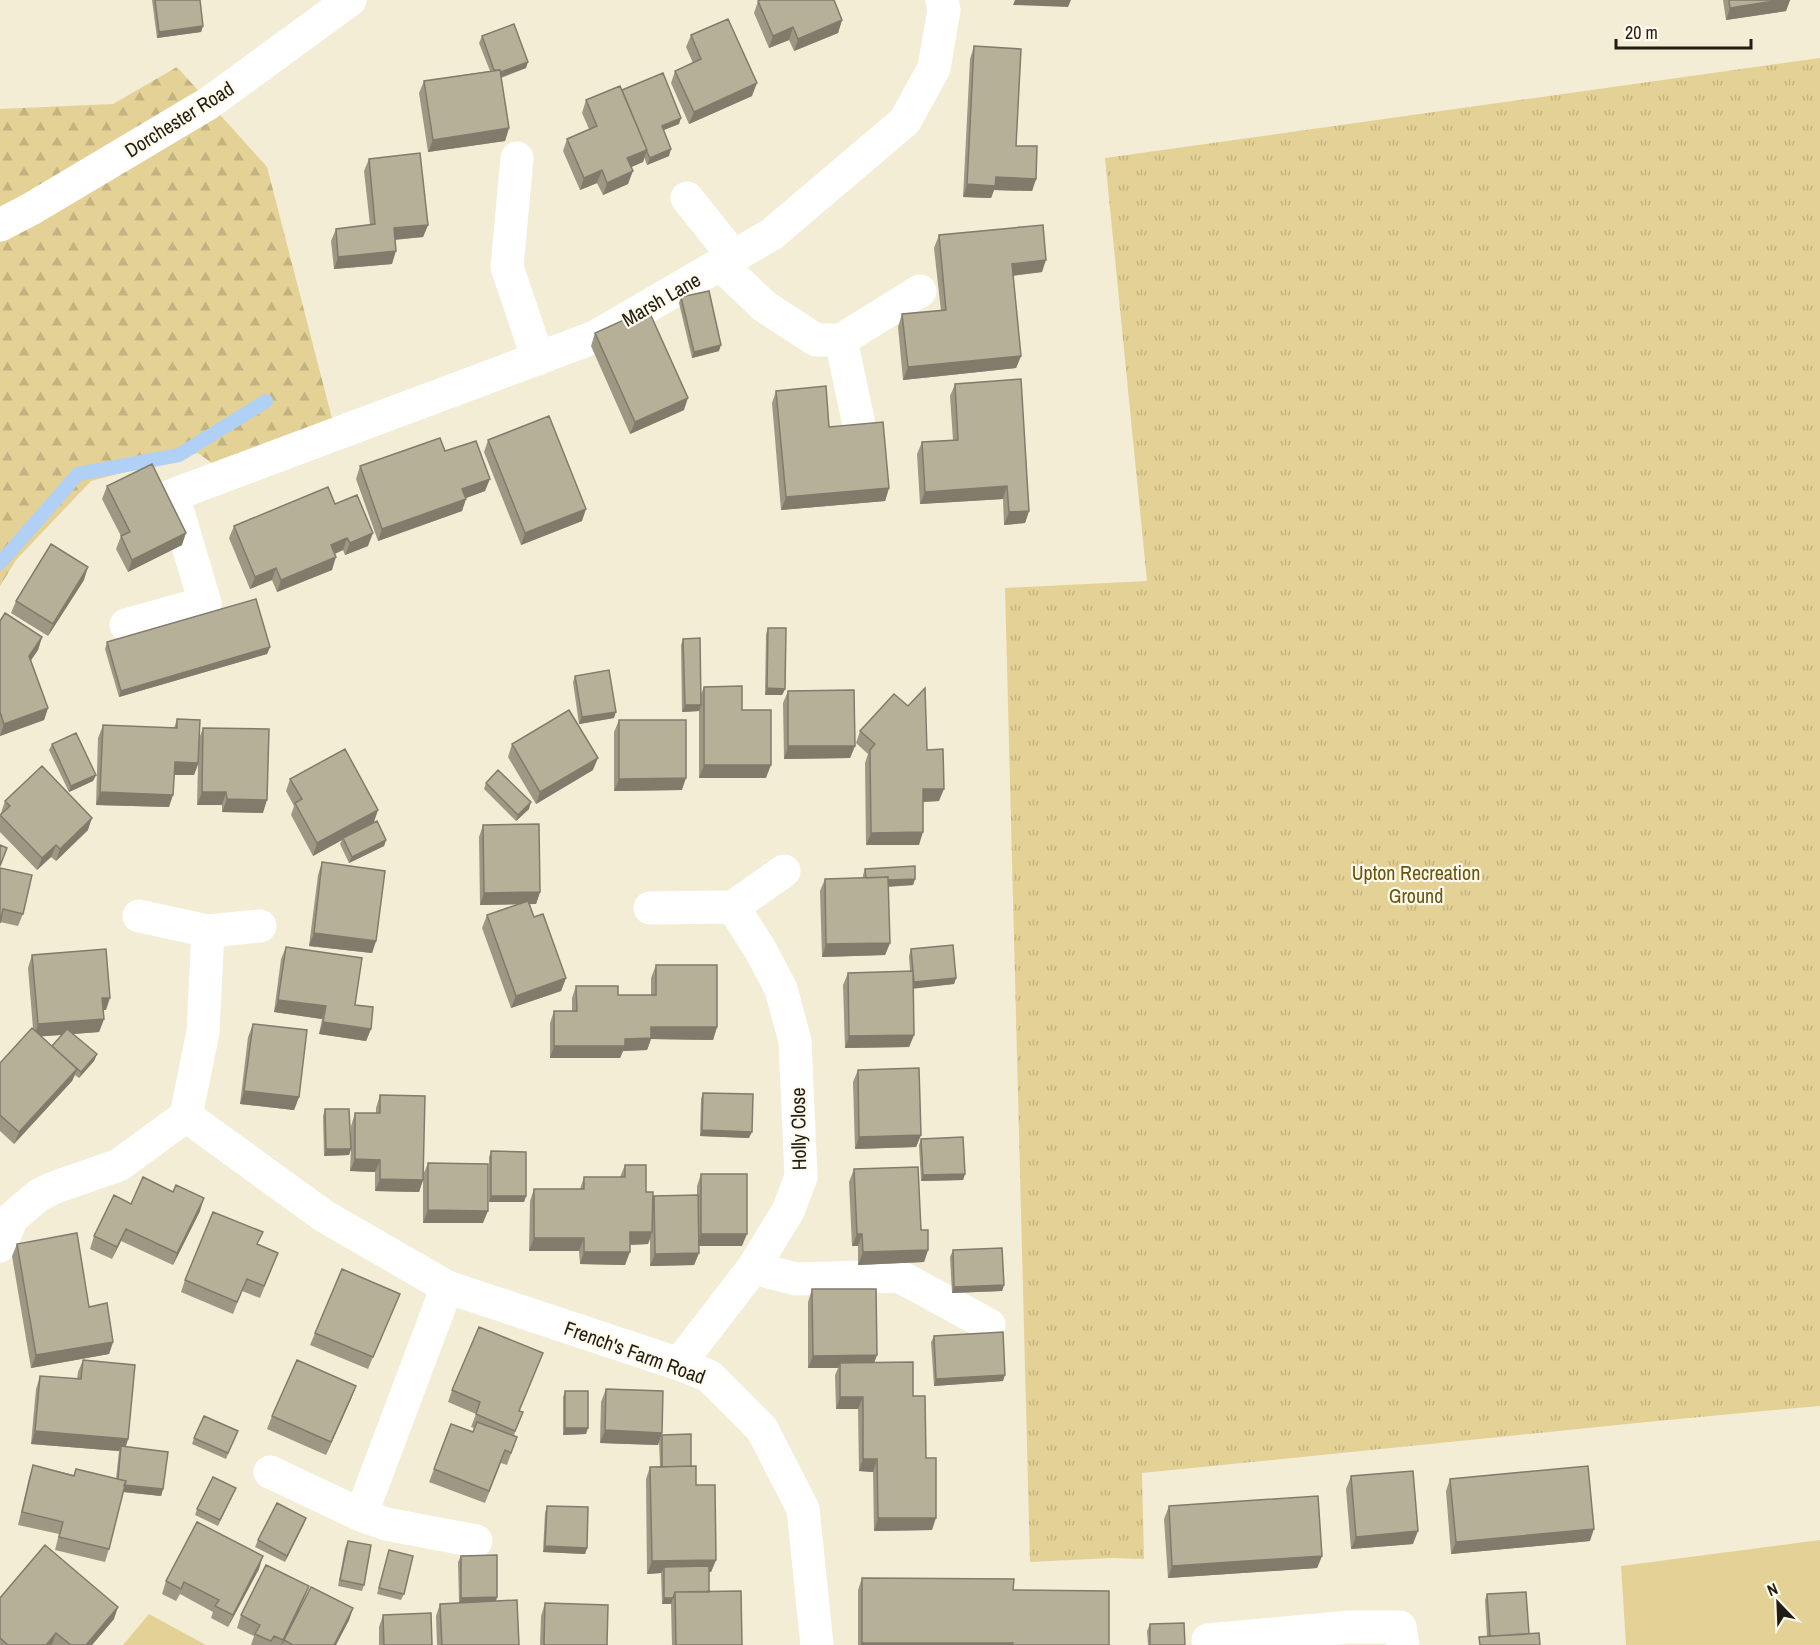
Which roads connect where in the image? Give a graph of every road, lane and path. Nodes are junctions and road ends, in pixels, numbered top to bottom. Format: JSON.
{"nodes":[{"id":1,"x":350,"y":0,"type":"edge"},
{"id":2,"x":942,"y":0,"type":"edge"},
{"id":3,"x":517,"y":158,"type":"dead end"},
{"id":4,"x":687,"y":198,"type":"dead end"},
{"id":5,"x":0,"y":225,"type":"edge"},
{"id":6,"x":727,"y":261,"type":"junction"},
{"id":7,"x":920,"y":291,"type":"dead end"},
{"id":8,"x":842,"y":340,"type":"junction"},
{"id":9,"x":538,"y":359,"type":"junction"},
{"id":10,"x":858,"y":420,"type":"dead end"},
{"id":11,"x":126,"y":625,"type":"dead end"},
{"id":12,"x":784,"y":871,"type":"dead end"},
{"id":13,"x":733,"y":907,"type":"junction"},
{"id":14,"x":650,"y":908,"type":"dead end"},
{"id":15,"x":139,"y":916,"type":"dead end"},
{"id":16,"x":260,"y":926,"type":"dead end"},
{"id":17,"x":208,"y":931,"type":"junction"},
{"id":18,"x":186,"y":1116,"type":"junction"},
{"id":19,"x":0,"y":1246,"type":"edge"},
{"id":20,"x":753,"y":1268,"type":"junction"},
{"id":21,"x":447,"y":1287,"type":"junction"},
{"id":22,"x":989,"y":1325,"type":"dead end"},
{"id":23,"x":679,"y":1364,"type":"junction"},
{"id":24,"x":270,"y":1472,"type":"dead end"},
{"id":25,"x":361,"y":1515,"type":"junction"},
{"id":26,"x":476,"y":1541,"type":"dead end"},
{"id":27,"x":1401,"y":1636,"type":"edge"},
{"id":28,"x":817,"y":1645,"type":"edge"},
{"id":29,"x":1209,"y":1645,"type":"edge"}],
"edges":[{"from":1,"to":5,"type":"street","name":"Dorchester Road"},
{"from":2,"to":6,"type":"street","name":"Marsh Lane"},
{"from":3,"to":9,"type":"street"},
{"from":4,"to":6,"type":"street"},
{"from":6,"to":8,"type":"street"},
{"from":6,"to":9,"type":"street","name":"Marsh Lane"},
{"from":7,"to":8,"type":"street"},
{"from":8,"to":10,"type":"street"},
{"from":9,"to":11,"type":"street","name":"Marsh Lane"},
{"from":12,"to":13,"type":"street"},
{"from":13,"to":14,"type":"street"},
{"from":13,"to":20,"type":"street","name":"Holly Close"},
{"from":15,"to":17,"type":"street"},
{"from":16,"to":17,"type":"street"},
{"from":17,"to":18,"type":"street"},
{"from":18,"to":19,"type":"street"},
{"from":18,"to":21,"type":"street","name":"French's Farm Road"},
{"from":20,"to":22,"type":"street"},
{"from":20,"to":23,"type":"street","name":"Holly Close"},
{"from":21,"to":23,"type":"street","name":"French's Farm Road"},
{"from":21,"to":25,"type":"street"},
{"from":23,"to":28,"type":"street","name":"French's Farm Road"},
{"from":24,"to":25,"type":"street"},
{"from":25,"to":26,"type":"street"},
{"from":27,"to":29,"type":"street"}]}
